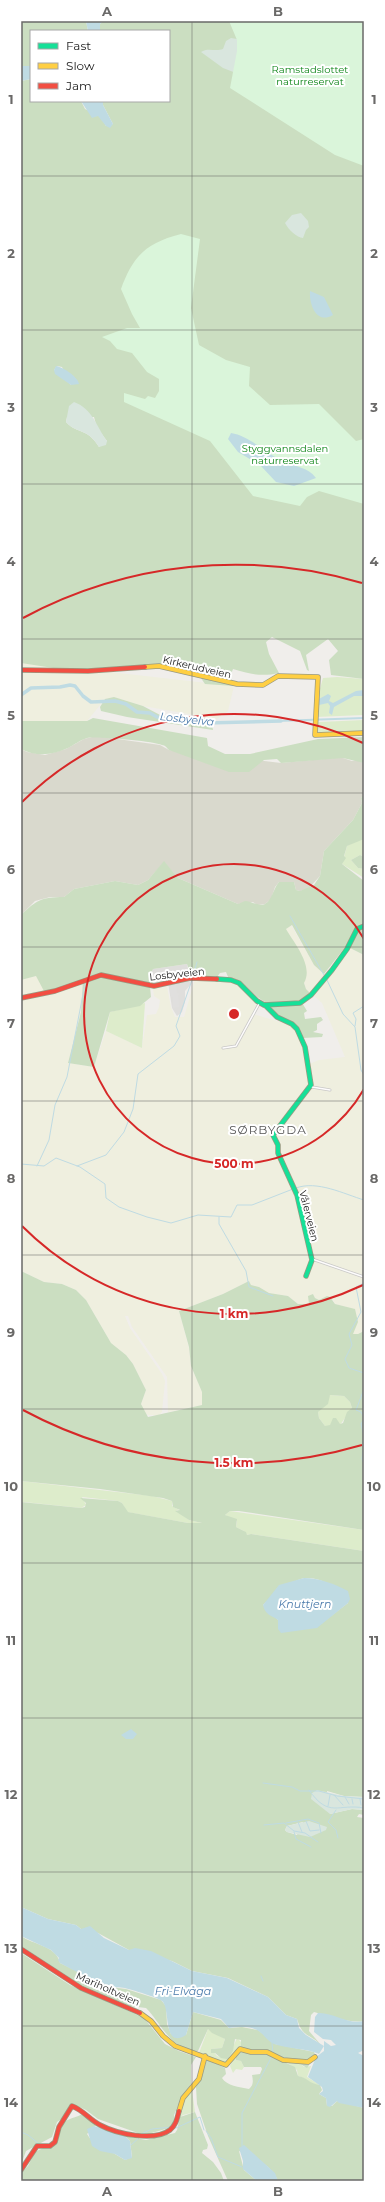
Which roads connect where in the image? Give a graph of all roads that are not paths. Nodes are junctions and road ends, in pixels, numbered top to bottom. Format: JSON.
{"nodes":[{"id":1,"x":21,"y":670,"type":"edge"},
{"id":2,"x":364,"y":733,"type":"edge"},
{"id":3,"x":364,"y":926,"type":"edge"},
{"id":4,"x":21,"y":998,"type":"edge"},
{"id":5,"x":262,"y":1004,"type":"junction"},
{"id":6,"x":224,"y":1048,"type":"dead end"},
{"id":7,"x":312,"y":1087,"type":"junction"},
{"id":8,"x":330,"y":1090,"type":"dead end"},
{"id":9,"x":312,"y":1259,"type":"junction"},
{"id":10,"x":306,"y":1276,"type":"dead end"},
{"id":11,"x":364,"y":1277,"type":"edge"},
{"id":12,"x":21,"y":1949,"type":"edge"},
{"id":13,"x":205,"y":2056,"type":"junction"},
{"id":14,"x":315,"y":2057,"type":"dead end"},
{"id":15,"x":21,"y":2170,"type":"edge"}],
"edges":[{"from":1,"to":2,"type":"street","name":"Kirkerudveien"},
{"from":3,"to":5,"type":"street"},
{"from":4,"to":5,"type":"street","name":"Losbyveien"},
{"from":5,"to":6,"type":"street"},
{"from":5,"to":7,"type":"street"},
{"from":7,"to":8,"type":"street"},
{"from":7,"to":9,"type":"street","name":"Vålerveien"},
{"from":9,"to":10,"type":"street"},
{"from":9,"to":11,"type":"street"},
{"from":12,"to":13,"type":"street","name":"Mariholtveien"},
{"from":13,"to":14,"type":"street","name":"Mariholtveien"},
{"from":13,"to":15,"type":"street"}]}
